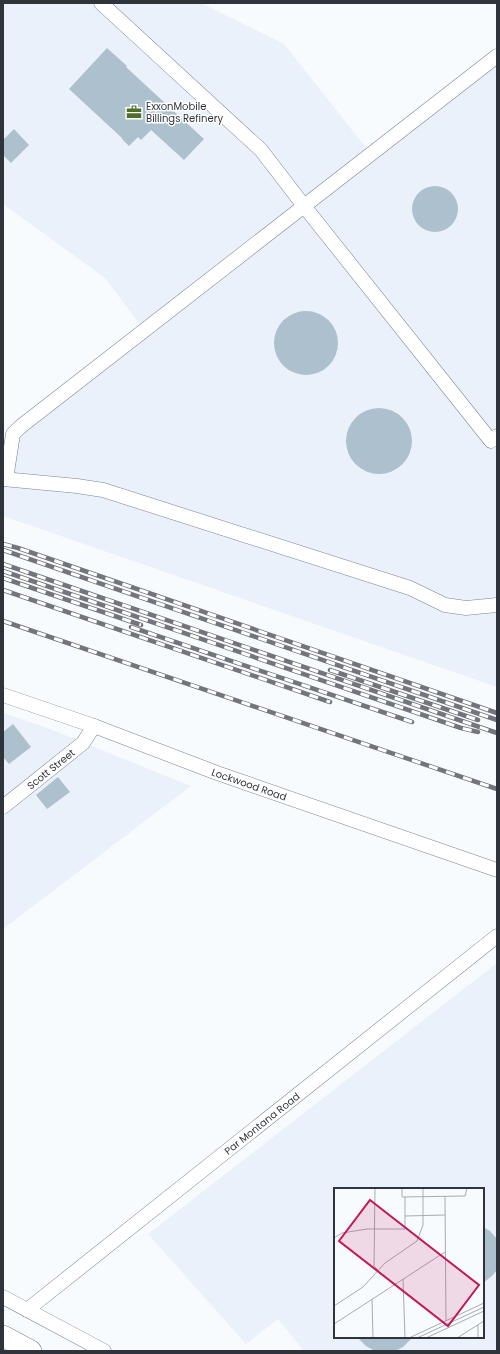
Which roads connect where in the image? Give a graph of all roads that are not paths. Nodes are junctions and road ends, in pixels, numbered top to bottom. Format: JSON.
{"nodes":[{"id":1,"x":100,"y":3,"type":"edge"},
{"id":2,"x":497,"y":56,"type":"edge"},
{"id":3,"x":304,"y":206,"type":"junction"},
{"id":4,"x":497,"y":436,"type":"edge"},
{"id":5,"x":4,"y":479,"type":"edge"},
{"id":6,"x":497,"y":605,"type":"edge"},
{"id":7,"x":3,"y":695,"type":"edge"},
{"id":8,"x":94,"y":726,"type":"junction"},
{"id":9,"x":3,"y":807,"type":"edge"},
{"id":10,"x":497,"y":870,"type":"edge"},
{"id":11,"x":497,"y":936,"type":"edge"},
{"id":12,"x":3,"y":1297,"type":"edge"},
{"id":13,"x":27,"y":1310,"type":"junction"},
{"id":14,"x":3,"y":1336,"type":"edge"},
{"id":15,"x":31,"y":1351,"type":"edge"},
{"id":16,"x":104,"y":1351,"type":"edge"}],
"edges":[{"from":1,"to":3,"type":"street"},
{"from":2,"to":3,"type":"street"},
{"from":3,"to":4,"type":"street"},
{"from":3,"to":5,"type":"street"},
{"from":5,"to":6,"type":"street"},
{"from":7,"to":8,"type":"street","name":"Lockwood Road"},
{"from":8,"to":9,"type":"street","name":"Scott Street"},
{"from":8,"to":10,"type":"street","name":"Lockwood Road"},
{"from":11,"to":13,"type":"street","name":"Par Montana Road"},
{"from":12,"to":13,"type":"street"},
{"from":13,"to":16,"type":"street"},
{"from":14,"to":15,"type":"highway"}]}
